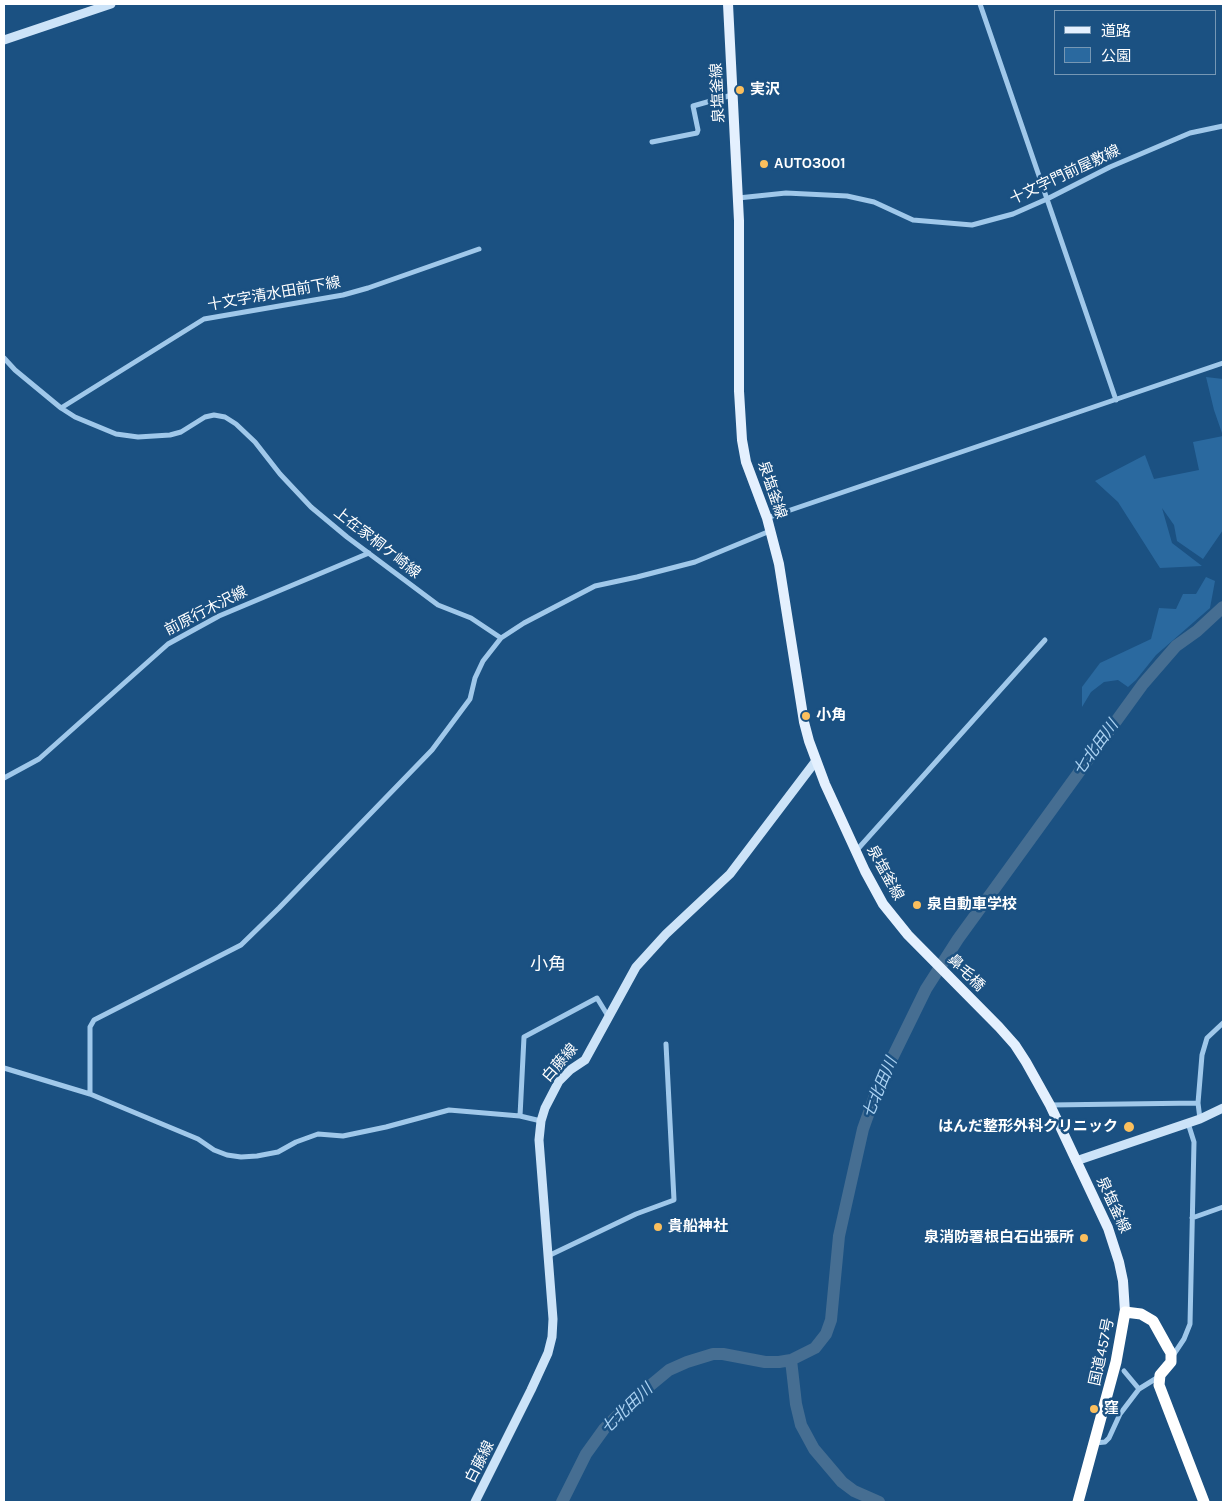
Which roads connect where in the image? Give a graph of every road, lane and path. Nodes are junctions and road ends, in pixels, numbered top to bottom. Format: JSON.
{"nodes":[{"id":1,"x":111,"y":4,"type":"edge"},
{"id":2,"x":728,"y":4,"type":"edge"},
{"id":3,"x":980,"y":4,"type":"edge"},
{"id":4,"x":4,"y":40,"type":"edge"},
{"id":5,"x":733,"y":95,"type":"junction"},
{"id":6,"x":1223,"y":126,"type":"edge"},
{"id":7,"x":652,"y":142,"type":"dead end"},
{"id":8,"x":738,"y":198,"type":"junction"},
{"id":9,"x":1047,"y":199,"type":"junction"},
{"id":10,"x":480,"y":249,"type":"dead end"},
{"id":11,"x":4,"y":358,"type":"edge"},
{"id":12,"x":1223,"y":363,"type":"edge"},
{"id":13,"x":1116,"y":400,"type":"junction"},
{"id":14,"x":61,"y":408,"type":"junction"},
{"id":15,"x":766,"y":518,"type":"junction"},
{"id":16,"x":771,"y":531,"type":"junction"},
{"id":17,"x":369,"y":553,"type":"junction"},
{"id":18,"x":501,"y":638,"type":"junction"},
{"id":19,"x":1046,"y":640,"type":"dead end"},
{"id":20,"x":815,"y":762,"type":"junction"},
{"id":21,"x":4,"y":778,"type":"edge"},
{"id":22,"x":856,"y":852,"type":"junction"},
{"id":23,"x":924,"y":952,"type":"joint"},
{"id":24,"x":608,"y":1016,"type":"junction"},
{"id":25,"x":987,"y":1016,"type":"joint"},
{"id":26,"x":1223,"y":1023,"type":"edge"},
{"id":27,"x":666,"y":1044,"type":"dead end"},
{"id":28,"x":4,"y":1068,"type":"edge"},
{"id":29,"x":90,"y":1094,"type":"junction"},
{"id":30,"x":1198,"y":1103,"type":"junction"},
{"id":31,"x":1050,"y":1105,"type":"junction"},
{"id":32,"x":1223,"y":1108,"type":"edge"},
{"id":33,"x":520,"y":1116,"type":"junction"},
{"id":34,"x":1200,"y":1119,"type":"junction"},
{"id":35,"x":541,"y":1121,"type":"junction"},
{"id":36,"x":1188,"y":1123,"type":"junction"},
{"id":37,"x":1076,"y":1161,"type":"junction"},
{"id":38,"x":1223,"y":1207,"type":"edge"},
{"id":39,"x":1192,"y":1218,"type":"junction"},
{"id":40,"x":548,"y":1256,"type":"junction"},
{"id":41,"x":1125,"y":1312,"type":"junction"},
{"id":42,"x":1171,"y":1358,"type":"junction"},
{"id":43,"x":1124,"y":1370,"type":"dead end"},
{"id":44,"x":1160,"y":1375,"type":"junction"},
{"id":45,"x":1139,"y":1389,"type":"junction"},
{"id":46,"x":1095,"y":1443,"type":"junction"},
{"id":47,"x":475,"y":1502,"type":"edge"},
{"id":48,"x":1078,"y":1502,"type":"edge"},
{"id":49,"x":1204,"y":1502,"type":"edge"}],
"edges":[{"from":1,"to":4,"type":"street"},
{"from":2,"to":5,"type":"main road","name":"泉塩釜線"},
{"from":3,"to":9,"type":"street"},
{"from":5,"to":7,"type":"street"},
{"from":5,"to":8,"type":"main road","name":"泉塩釜線"},
{"from":6,"to":9,"type":"street","name":"十文字門前屋敷線"},
{"from":8,"to":9,"type":"street","name":"十文字門前屋敷線"},
{"from":8,"to":15,"type":"main road","name":"泉塩釜線"},
{"from":9,"to":13,"type":"street"},
{"from":10,"to":14,"type":"street","name":"十文字清水田前下線"},
{"from":11,"to":14,"type":"street","name":"上在家桐ケ崎線"},
{"from":12,"to":13,"type":"street"},
{"from":13,"to":15,"type":"street"},
{"from":14,"to":17,"type":"street","name":"上在家桐ケ崎線"},
{"from":15,"to":16,"type":"main road","name":"泉塩釜線"},
{"from":16,"to":18,"type":"street"},
{"from":16,"to":20,"type":"main road","name":"泉塩釜線"},
{"from":17,"to":18,"type":"street","name":"上在家桐ケ崎線"},
{"from":17,"to":21,"type":"street","name":"前原行木沢線"},
{"from":18,"to":29,"type":"street"},
{"from":19,"to":22,"type":"street"},
{"from":20,"to":22,"type":"main road","name":"泉塩釜線"},
{"from":20,"to":24,"type":"street","name":"白藤線"},
{"from":22,"to":23,"type":"main road","name":"泉塩釜線"},
{"from":23,"to":25,"type":"main road","name":"鼻毛橋"},
{"from":24,"to":33,"type":"street"},
{"from":24,"to":35,"type":"street","name":"白藤線"},
{"from":25,"to":31,"type":"main road","name":"泉塩釜線"},
{"from":26,"to":30,"type":"street"},
{"from":27,"to":40,"type":"street"},
{"from":28,"to":29,"type":"street"},
{"from":29,"to":33,"type":"street"},
{"from":30,"to":31,"type":"street"},
{"from":30,"to":34,"type":"street"},
{"from":31,"to":37,"type":"main road","name":"泉塩釜線"},
{"from":32,"to":34,"type":"street"},
{"from":33,"to":35,"type":"street"},
{"from":34,"to":36,"type":"street"},
{"from":35,"to":40,"type":"street","name":"白藤線"},
{"from":36,"to":37,"type":"street"},
{"from":36,"to":39,"type":"street"},
{"from":37,"to":41,"type":"main road","name":"泉塩釜線"},
{"from":38,"to":39,"type":"street"},
{"from":39,"to":42,"type":"street"},
{"from":40,"to":47,"type":"street","name":"白藤線"},
{"from":41,"to":42,"type":"highway","name":"国道457号"},
{"from":41,"to":46,"type":"highway","name":"国道457号"},
{"from":42,"to":44,"type":"highway"},
{"from":43,"to":45,"type":"street"},
{"from":44,"to":45,"type":"street"},
{"from":44,"to":49,"type":"highway"},
{"from":45,"to":46,"type":"street"},
{"from":46,"to":48,"type":"highway","name":"国道457号"}]}
